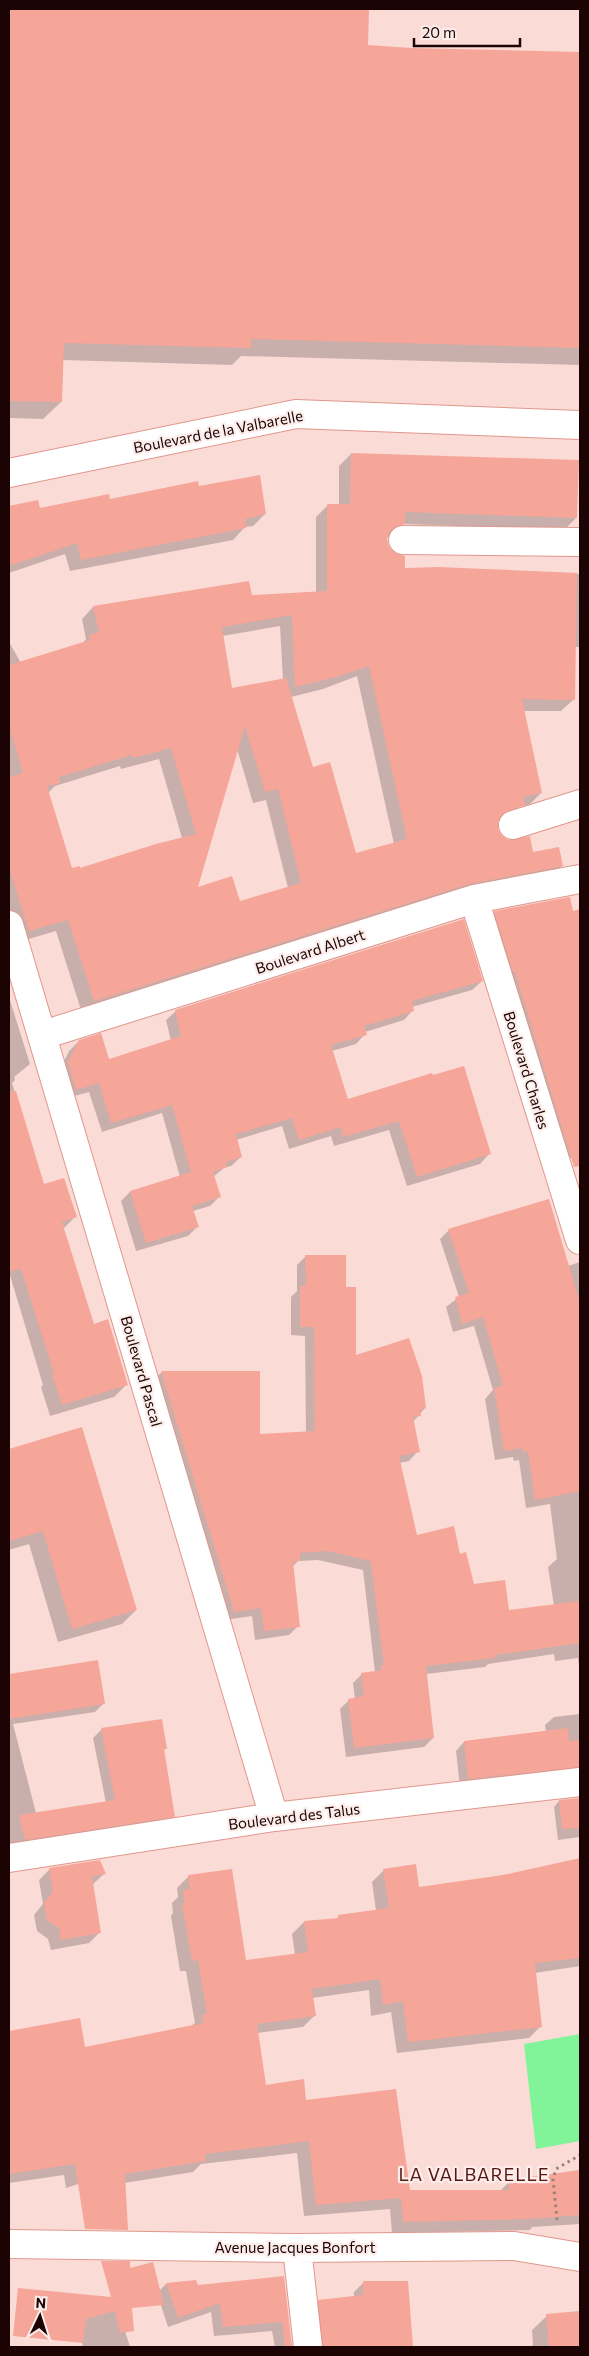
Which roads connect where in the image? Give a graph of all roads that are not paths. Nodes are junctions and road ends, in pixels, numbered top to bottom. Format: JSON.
{"nodes":[{"id":1,"x":580,"y":425,"type":"edge"},
{"id":2,"x":9,"y":473,"type":"edge"},
{"id":3,"x":403,"y":540,"type":"dead end"},
{"id":4,"x":580,"y":542,"type":"edge"},
{"id":5,"x":580,"y":804,"type":"edge"},
{"id":6,"x":513,"y":825,"type":"dead end"},
{"id":7,"x":580,"y":879,"type":"edge"},
{"id":8,"x":474,"y":899,"type":"junction"},
{"id":9,"x":9,"y":925,"type":"edge"},
{"id":10,"x":43,"y":1035,"type":"junction"},
{"id":11,"x":580,"y":1240,"type":"edge"},
{"id":12,"x":580,"y":1782,"type":"edge"},
{"id":13,"x":274,"y":1818,"type":"junction"},
{"id":14,"x":9,"y":1858,"type":"edge"},
{"id":15,"x":9,"y":2244,"type":"edge"},
{"id":16,"x":297,"y":2248,"type":"junction"},
{"id":17,"x":580,"y":2257,"type":"edge"},
{"id":18,"x":308,"y":2347,"type":"edge"}],
"edges":[{"from":1,"to":2,"type":"street","name":"Boulevard de la Valbarelle"},
{"from":3,"to":4,"type":"street"},
{"from":5,"to":6,"type":"street"},
{"from":7,"to":8,"type":"street","name":"Boulevard Albert"},
{"from":8,"to":10,"type":"street","name":"Boulevard Albert"},
{"from":8,"to":11,"type":"street","name":"Boulevard Charles"},
{"from":9,"to":10,"type":"street","name":"Boulevard Pascal"},
{"from":10,"to":13,"type":"street","name":"Boulevard Pascal"},
{"from":12,"to":13,"type":"street","name":"Boulevard des Talus"},
{"from":13,"to":14,"type":"street","name":"Boulevard des Talus"},
{"from":15,"to":16,"type":"street","name":"Avenue Jacques Bonfort"},
{"from":16,"to":17,"type":"street","name":"Avenue Jacques Bonfort"},
{"from":16,"to":18,"type":"street"}]}
